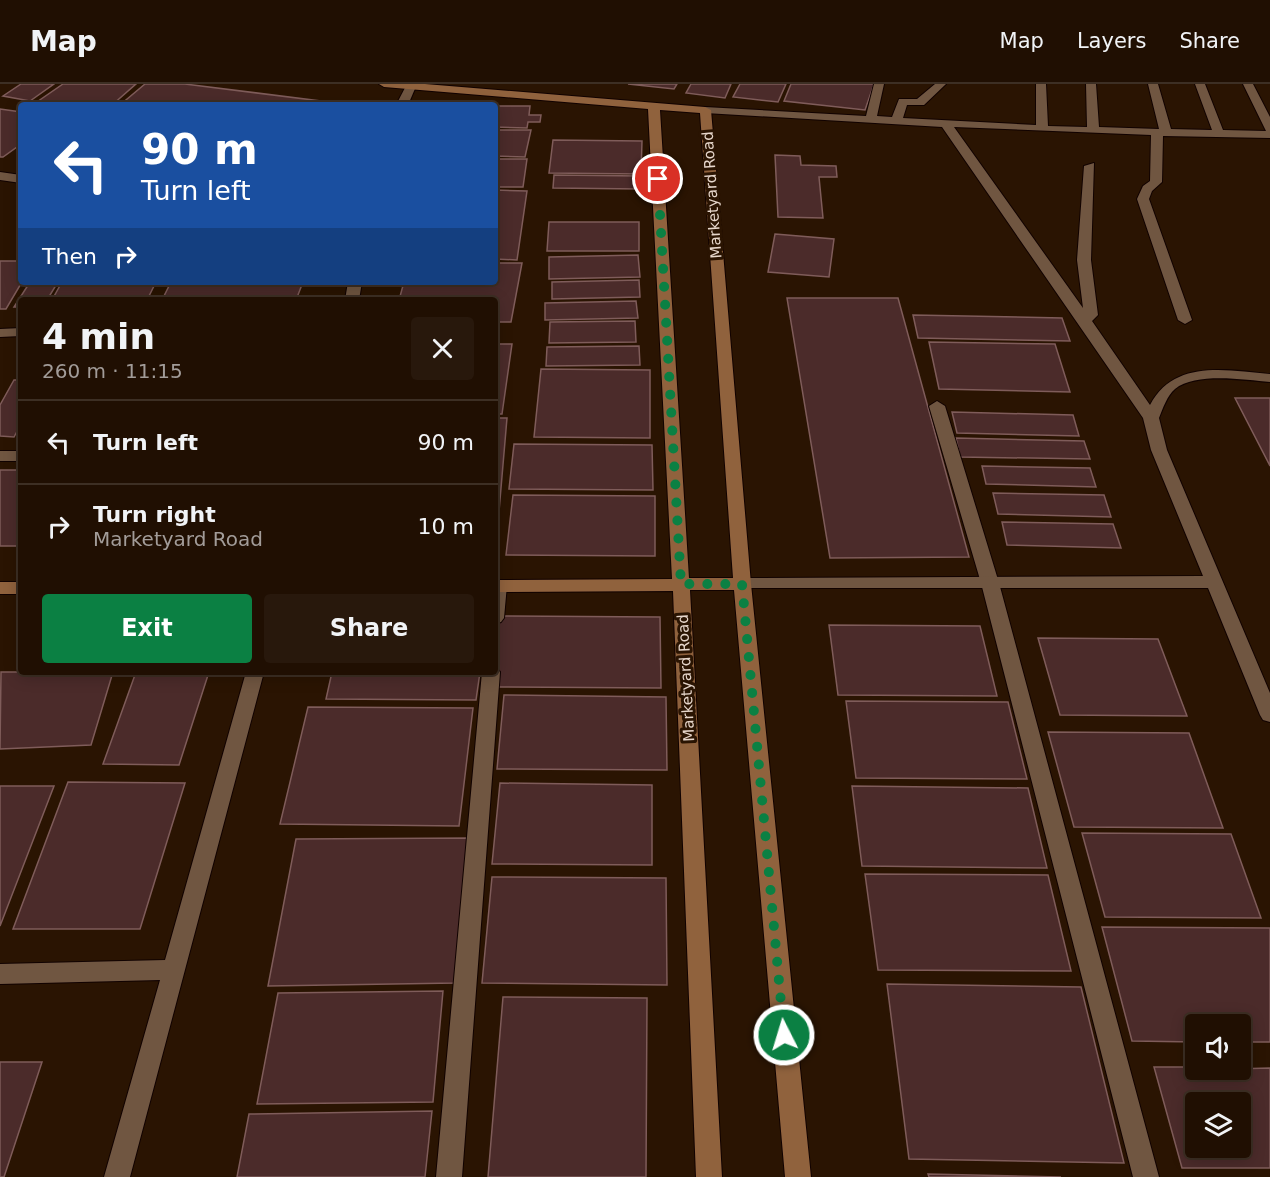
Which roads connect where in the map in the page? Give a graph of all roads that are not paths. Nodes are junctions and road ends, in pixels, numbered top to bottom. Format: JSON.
{"nodes":[{"id":1,"x":384,"y":84,"type":"edge"},
{"id":2,"x":879,"y":84,"type":"edge"},
{"id":3,"x":941,"y":84,"type":"edge"},
{"id":4,"x":1041,"y":84,"type":"edge"},
{"id":5,"x":1091,"y":84,"type":"edge"},
{"id":6,"x":1153,"y":84,"type":"edge"},
{"id":7,"x":1200,"y":84,"type":"edge"},
{"id":8,"x":1248,"y":84,"type":"edge"},
{"id":9,"x":411,"y":86,"type":"edge"},
{"id":10,"x":403,"y":102,"type":"edge"},
{"id":11,"x":654,"y":107,"type":"junction"},
{"id":12,"x":705,"y":110,"type":"junction"},
{"id":13,"x":871,"y":120,"type":"junction"},
{"id":14,"x":896,"y":121,"type":"junction"},
{"id":15,"x":946,"y":124,"type":"junction"},
{"id":16,"x":1042,"y":129,"type":"junction"},
{"id":17,"x":1270,"y":129,"type":"edge"},
{"id":18,"x":1093,"y":131,"type":"junction"},
{"id":19,"x":1162,"y":133,"type":"junction"},
{"id":20,"x":1219,"y":134,"type":"junction"},
{"id":21,"x":1270,"y":135,"type":"edge"},
{"id":22,"x":1090,"y":166,"type":"dead end"},
{"id":23,"x":0,"y":176,"type":"edge"},
{"id":24,"x":18,"y":179,"type":"edge"},
{"id":25,"x":1084,"y":320,"type":"junction"},
{"id":26,"x":1185,"y":320,"type":"dead end"},
{"id":27,"x":0,"y":333,"type":"edge"},
{"id":28,"x":18,"y":333,"type":"edge"},
{"id":29,"x":1270,"y":378,"type":"edge"},
{"id":30,"x":937,"y":406,"type":"dead end"},
{"id":31,"x":1151,"y":418,"type":"junction"},
{"id":32,"x":0,"y":456,"type":"edge"},
{"id":33,"x":18,"y":456,"type":"edge"},
{"id":34,"x":1214,"y":582,"type":"junction"},
{"id":35,"x":990,"y":583,"type":"junction"},
{"id":36,"x":681,"y":584,"type":"junction"},
{"id":37,"x":742,"y":584,"type":"junction"},
{"id":38,"x":498,"y":585,"type":"edge"},
{"id":39,"x":0,"y":588,"type":"edge"},
{"id":40,"x":18,"y":588,"type":"edge"},
{"id":41,"x":254,"y":675,"type":"edge"},
{"id":42,"x":491,"y":675,"type":"edge"},
{"id":43,"x":1270,"y":716,"type":"edge"},
{"id":44,"x":173,"y":970,"type":"junction"},
{"id":45,"x":0,"y":974,"type":"edge"},
{"id":46,"x":117,"y":1177,"type":"edge"},
{"id":47,"x":449,"y":1177,"type":"edge"},
{"id":48,"x":709,"y":1177,"type":"edge"},
{"id":49,"x":798,"y":1177,"type":"edge"},
{"id":50,"x":1146,"y":1177,"type":"edge"}],
"edges":[{"from":1,"to":9,"type":"street"},
{"from":2,"to":13,"type":"street"},
{"from":3,"to":14,"type":"street"},
{"from":4,"to":16,"type":"street"},
{"from":5,"to":18,"type":"street"},
{"from":6,"to":19,"type":"street"},
{"from":7,"to":20,"type":"street"},
{"from":8,"to":17,"type":"street"},
{"from":9,"to":10,"type":"street"},
{"from":9,"to":11,"type":"street"},
{"from":11,"to":12,"type":"street"},
{"from":11,"to":36,"type":"street","name":"Marketyard Road"},
{"from":12,"to":13,"type":"street"},
{"from":12,"to":37,"type":"street","name":"Marketyard Road"},
{"from":13,"to":14,"type":"street"},
{"from":14,"to":15,"type":"street"},
{"from":15,"to":16,"type":"street"},
{"from":15,"to":25,"type":"street"},
{"from":16,"to":18,"type":"street"},
{"from":18,"to":19,"type":"street"},
{"from":19,"to":20,"type":"street"},
{"from":19,"to":26,"type":"street"},
{"from":20,"to":21,"type":"street"},
{"from":22,"to":25,"type":"street"},
{"from":23,"to":24,"type":"street"},
{"from":25,"to":31,"type":"street"},
{"from":27,"to":28,"type":"street"},
{"from":29,"to":31,"type":"street"},
{"from":30,"to":35,"type":"street"},
{"from":31,"to":34,"type":"street"},
{"from":32,"to":33,"type":"street"},
{"from":34,"to":35,"type":"street"},
{"from":34,"to":43,"type":"street"},
{"from":35,"to":37,"type":"street"},
{"from":35,"to":50,"type":"street"},
{"from":36,"to":37,"type":"street"},
{"from":36,"to":38,"type":"street"},
{"from":36,"to":48,"type":"street","name":"Marketyard Road"},
{"from":37,"to":49,"type":"street","name":"Marketyard Road"},
{"from":39,"to":40,"type":"street"},
{"from":41,"to":44,"type":"street"},
{"from":42,"to":47,"type":"street"},
{"from":44,"to":45,"type":"street"},
{"from":44,"to":46,"type":"street"}]}
